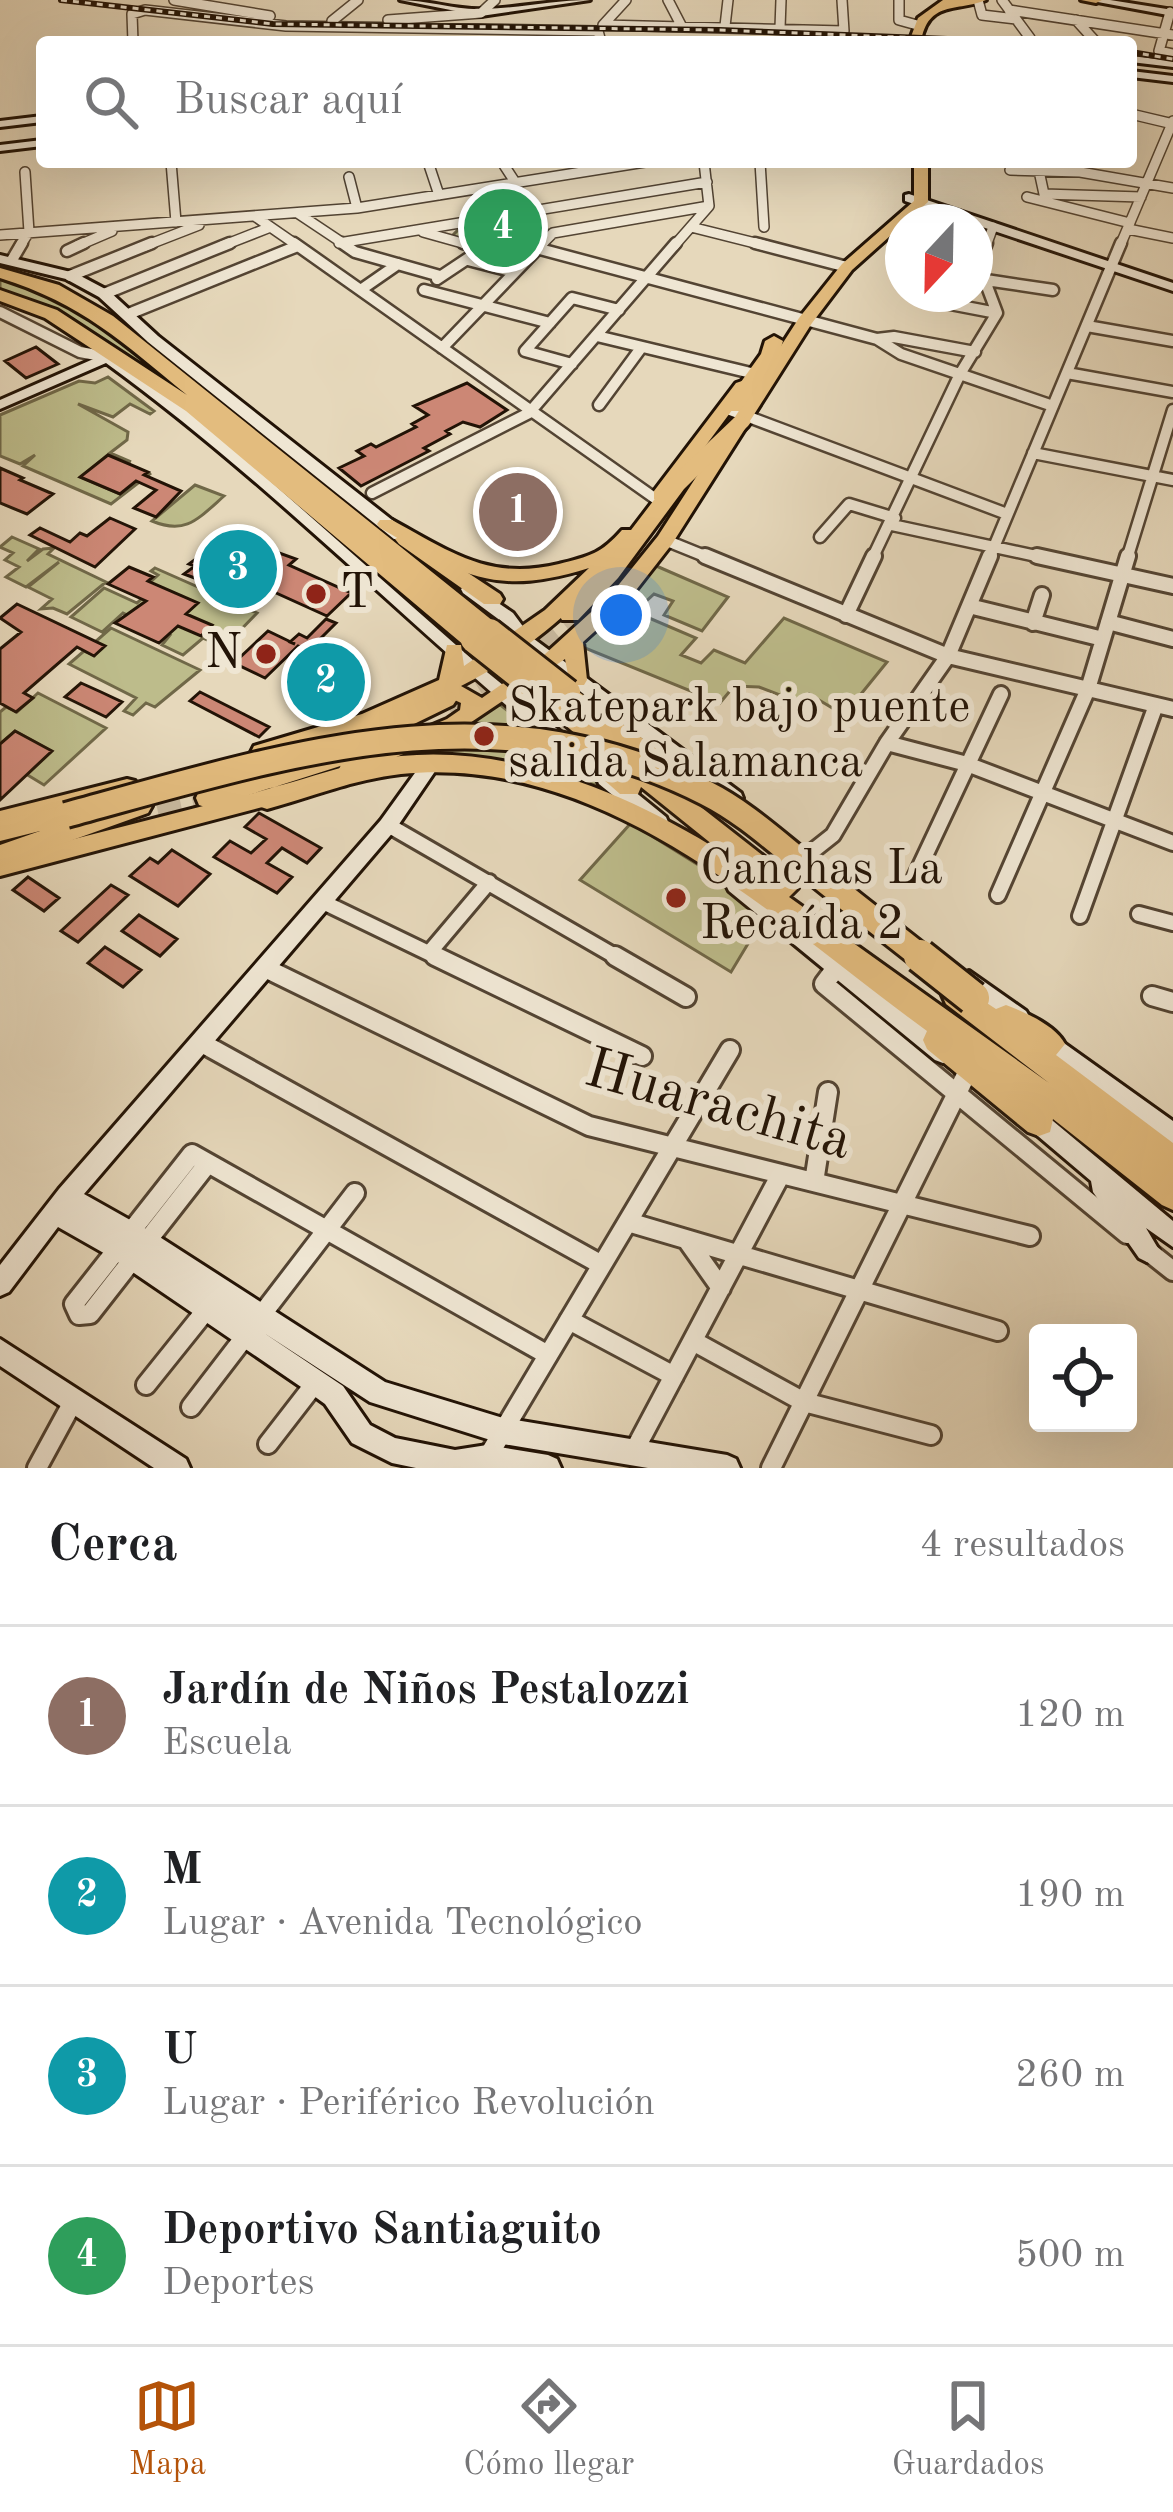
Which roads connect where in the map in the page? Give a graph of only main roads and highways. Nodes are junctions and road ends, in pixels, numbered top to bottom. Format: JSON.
{"nodes":[{"id":1,"x":953,"y":0,"type":"edge"},
{"id":2,"x":979,"y":0,"type":"edge"},
{"id":3,"x":929,"y":4,"type":"edge"},
{"id":4,"x":911,"y":25,"type":"junction"},
{"id":5,"x":904,"y":36,"type":"edge"},
{"id":6,"x":914,"y":36,"type":"edge"},
{"id":7,"x":912,"y":168,"type":"edge"},
{"id":8,"x":920,"y":168,"type":"edge"},
{"id":9,"x":915,"y":200,"type":"junction"},
{"id":10,"x":4,"y":264,"type":"edge"},
{"id":11,"x":0,"y":295,"type":"edge"},
{"id":12,"x":0,"y":311,"type":"edge"},
{"id":13,"x":51,"y":314,"type":"junction"},
{"id":14,"x":799,"y":318,"type":"junction"},
{"id":15,"x":774,"y":340,"type":"junction"},
{"id":16,"x":736,"y":413,"type":"junction"},
{"id":17,"x":666,"y":499,"type":"junction"},
{"id":18,"x":386,"y":524,"type":"road end"},
{"id":19,"x":406,"y":539,"type":"road end"},
{"id":20,"x":612,"y":554,"type":"junction"},
{"id":21,"x":493,"y":599,"type":"dead end"},
{"id":22,"x":572,"y":625,"type":"junction"},
{"id":23,"x":472,"y":640,"type":"junction"},
{"id":24,"x":564,"y":690,"type":"junction"},
{"id":25,"x":453,"y":703,"type":"junction"},
{"id":26,"x":586,"y":752,"type":"tunnel mouth"},
{"id":27,"x":629,"y":787,"type":"dead end"},
{"id":28,"x":208,"y":798,"type":"tunnel mouth"},
{"id":29,"x":266,"y":799,"type":"junction"},
{"id":30,"x":0,"y":820,"type":"edge"},
{"id":31,"x":0,"y":831,"type":"edge"},
{"id":32,"x":0,"y":856,"type":"edge"},
{"id":33,"x":0,"y":868,"type":"edge"},
{"id":34,"x":790,"y":922,"type":"dead end"},
{"id":35,"x":1053,"y":1057,"type":"junction"},
{"id":36,"x":1068,"y":1113,"type":"junction"},
{"id":37,"x":1039,"y":1122,"type":"road end"},
{"id":38,"x":1173,"y":1162,"type":"edge"},
{"id":39,"x":1173,"y":1195,"type":"edge"}],
"edges":[{"from":1,"to":3,"type":"main road"},
{"from":2,"to":3,"type":"main road"},
{"from":3,"to":4,"type":"main road"},
{"from":4,"to":5,"type":"main road"},
{"from":4,"to":6,"type":"main road"},
{"from":7,"to":9,"type":"main road"},
{"from":8,"to":9,"type":"main road"},
{"from":9,"to":14,"type":"main road"},
{"from":10,"to":23,"type":"highway"},
{"from":11,"to":13,"type":"highway"},
{"from":12,"to":13,"type":"highway"},
{"from":13,"to":23,"type":"highway"},
{"from":14,"to":15,"type":"main road"},
{"from":14,"to":16,"type":"main road"},
{"from":15,"to":16,"type":"highway"},
{"from":15,"to":16,"type":"main road"},
{"from":16,"to":17,"type":"main road"},
{"from":16,"to":22,"type":"highway"},
{"from":16,"to":22,"type":"main road"},
{"from":17,"to":20,"type":"main road"},
{"from":17,"to":22,"type":"highway"},
{"from":18,"to":20,"type":"main road"},
{"from":19,"to":21,"type":"highway"},
{"from":20,"to":22,"type":"main road"},
{"from":22,"to":24,"type":"main road"},
{"from":22,"to":25,"type":"main road"},
{"from":22,"to":25,"type":"main road"},
{"from":23,"to":24,"type":"highway","bridge":true},
{"from":23,"to":25,"type":"main road"},
{"from":24,"to":35,"type":"highway"},
{"from":24,"to":36,"type":"highway"},
{"from":25,"to":28,"type":"highway"},
{"from":25,"to":29,"type":"main road"},
{"from":25,"to":30,"type":"main road"},
{"from":25,"to":32,"type":"highway"},
{"from":26,"to":27,"type":"highway"},
{"from":29,"to":33,"type":"main road"},
{"from":29,"to":36,"type":"highway"},
{"from":31,"to":35,"type":"highway","bridge":true},
{"from":34,"to":37,"type":"highway"},
{"from":35,"to":38,"type":"highway"},
{"from":36,"to":39,"type":"highway"}]}
